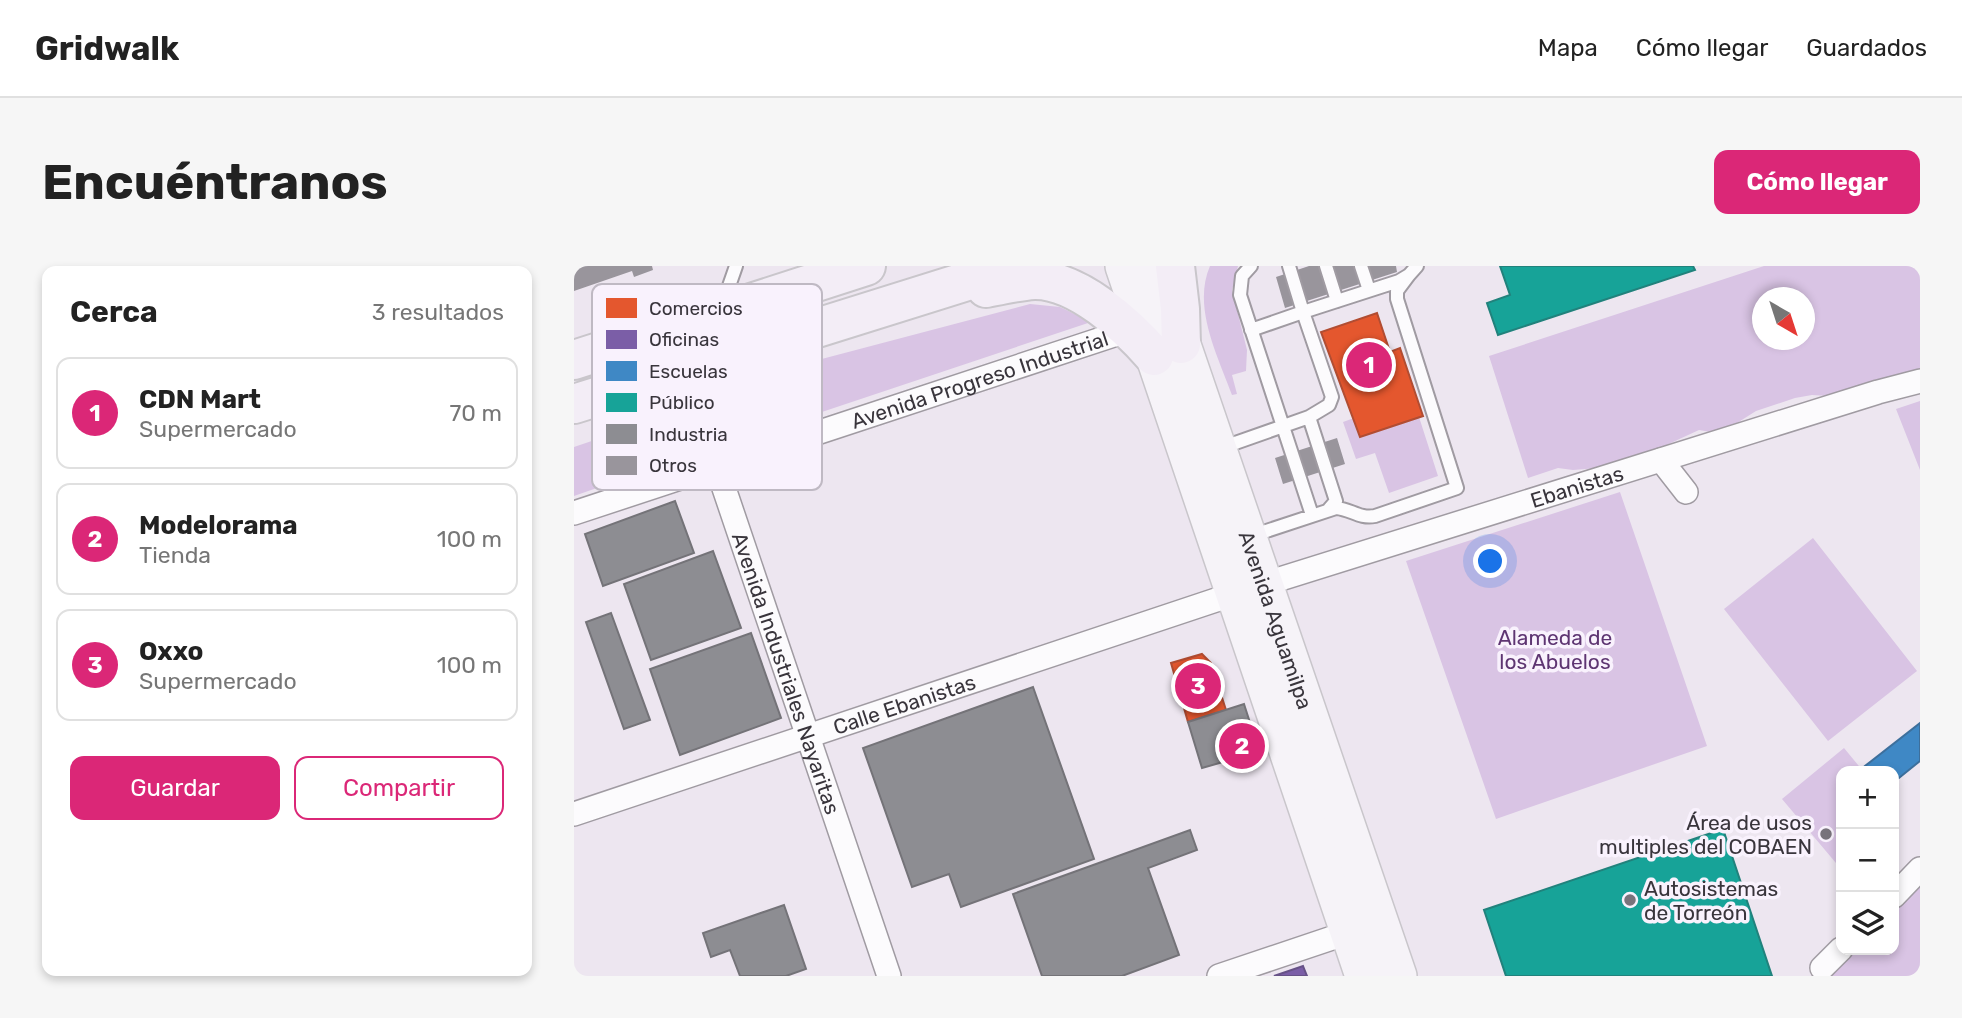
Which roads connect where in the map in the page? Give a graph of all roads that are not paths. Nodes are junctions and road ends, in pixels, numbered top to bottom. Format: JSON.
{"nodes":[{"id":1,"x":736,"y":266,"type":"edge"},
{"id":2,"x":866,"y":266,"type":"edge"},
{"id":3,"x":1015,"y":266,"type":"edge"},
{"id":4,"x":1124,"y":266,"type":"edge"},
{"id":5,"x":1155,"y":266,"type":"edge"},
{"id":6,"x":1175,"y":266,"type":"edge"},
{"id":7,"x":1251,"y":266,"type":"edge"},
{"id":8,"x":1289,"y":266,"type":"edge"},
{"id":9,"x":1326,"y":266,"type":"edge"},
{"id":10,"x":1361,"y":266,"type":"edge"},
{"id":11,"x":1413,"y":271,"type":"edge"},
{"id":12,"x":729,"y":284,"type":"edge"},
{"id":13,"x":810,"y":284,"type":"edge"},
{"id":14,"x":1369,"y":290,"type":"junction"},
{"id":15,"x":1337,"y":301,"type":"junction"},
{"id":16,"x":1303,"y":312,"type":"junction"},
{"id":17,"x":864,"y":313,"type":"junction"},
{"id":18,"x":822,"y":326,"type":"edge"},
{"id":19,"x":1251,"y":330,"type":"junction"},
{"id":20,"x":1153,"y":338,"type":"junction"},
{"id":21,"x":592,"y":354,"type":"edge"},
{"id":22,"x":574,"y":360,"type":"edge"},
{"id":23,"x":1920,"y":381,"type":"edge"},
{"id":24,"x":592,"y":398,"type":"edge"},
{"id":25,"x":574,"y":404,"type":"edge"},
{"id":26,"x":1309,"y":417,"type":"junction"},
{"id":27,"x":1282,"y":427,"type":"junction"},
{"id":28,"x":822,"y":433,"type":"edge"},
{"id":29,"x":1217,"y":449,"type":"junction"},
{"id":30,"x":1661,"y":460,"type":"junction"},
{"id":31,"x":641,"y":490,"type":"edge"},
{"id":32,"x":725,"y":490,"type":"edge"},
{"id":33,"x":1686,"y":492,"type":"dead end"},
{"id":34,"x":1329,"y":509,"type":"junction"},
{"id":35,"x":574,"y":513,"type":"edge"},
{"id":36,"x":1312,"y":514,"type":"junction"},
{"id":37,"x":1247,"y":537,"type":"junction"},
{"id":38,"x":1250,"y":589,"type":"junction"},
{"id":39,"x":808,"y":737,"type":"junction"},
{"id":40,"x":574,"y":814,"type":"edge"},
{"id":41,"x":1920,"y":869,"type":"edge"},
{"id":42,"x":1364,"y":878,"type":"junction"},
{"id":43,"x":1898,"y":892,"type":"edge"},
{"id":44,"x":1350,"y":932,"type":"junction"},
{"id":45,"x":1836,"y":954,"type":"edge"},
{"id":46,"x":1822,"y":968,"type":"dead end"},
{"id":47,"x":889,"y":976,"type":"edge"},
{"id":48,"x":1219,"y":976,"type":"edge"},
{"id":49,"x":1364,"y":976,"type":"edge"},
{"id":50,"x":1395,"y":976,"type":"edge"}],
"edges":[{"from":1,"to":12,"type":"lane"},
{"from":2,"to":13,"type":"highway"},
{"from":3,"to":17,"type":"highway"},
{"from":4,"to":20,"type":"main road","name":"Avenida Aguamilpa"},
{"from":5,"to":20,"type":"main road","name":"Avenida Aguamilpa"},
{"from":6,"to":20,"type":"highway"},
{"from":7,"to":19,"type":"lane"},
{"from":8,"to":16,"type":"lane"},
{"from":9,"to":15,"type":"lane"},
{"from":10,"to":14,"type":"lane"},
{"from":11,"to":14,"type":"lane"},
{"from":11,"to":34,"type":"lane"},
{"from":14,"to":15,"type":"lane"},
{"from":15,"to":16,"type":"lane"},
{"from":16,"to":19,"type":"lane"},
{"from":16,"to":26,"type":"lane"},
{"from":17,"to":18,"type":"highway"},
{"from":17,"to":20,"type":"highway"},
{"from":19,"to":27,"type":"lane"},
{"from":20,"to":28,"type":"street","name":"Avenida Progreso Industrial"},
{"from":20,"to":29,"type":"main road","name":"Avenida Aguamilpa"},
{"from":20,"to":38,"type":"main road","name":"Avenida Aguamilpa"},
{"from":21,"to":22,"type":"highway"},
{"from":23,"to":30,"type":"street","name":"Ebanistas"},
{"from":24,"to":25,"type":"highway"},
{"from":26,"to":27,"type":"lane"},
{"from":26,"to":34,"type":"lane"},
{"from":27,"to":29,"type":"lane"},
{"from":27,"to":36,"type":"lane"},
{"from":29,"to":37,"type":"main road","name":"Avenida Aguamilpa"},
{"from":30,"to":33,"type":"street"},
{"from":30,"to":38,"type":"street","name":"Ebanistas"},
{"from":31,"to":35,"type":"street","name":"Avenida Progreso Industrial"},
{"from":32,"to":39,"type":"street","name":"Avenida Industriales Nayaritas"},
{"from":34,"to":36,"type":"lane"},
{"from":36,"to":37,"type":"lane"},
{"from":37,"to":38,"type":"main road","name":"Avenida Aguamilpa"},
{"from":38,"to":39,"type":"street","name":"Calle Ebanistas"},
{"from":38,"to":42,"type":"main road","name":"Avenida Aguamilpa"},
{"from":38,"to":44,"type":"main road","name":"Avenida Aguamilpa"},
{"from":39,"to":40,"type":"street","name":"Calle Ebanistas"},
{"from":39,"to":47,"type":"street","name":"Avenida Industriales Nayaritas"},
{"from":41,"to":43,"type":"street"},
{"from":42,"to":44,"type":"main road"},
{"from":42,"to":50,"type":"main road","name":"Avenida Aguamilpa"},
{"from":44,"to":48,"type":"street"},
{"from":44,"to":49,"type":"main road","name":"Avenida Aguamilpa"},
{"from":44,"to":50,"type":"main road"},
{"from":45,"to":46,"type":"street"}]}
